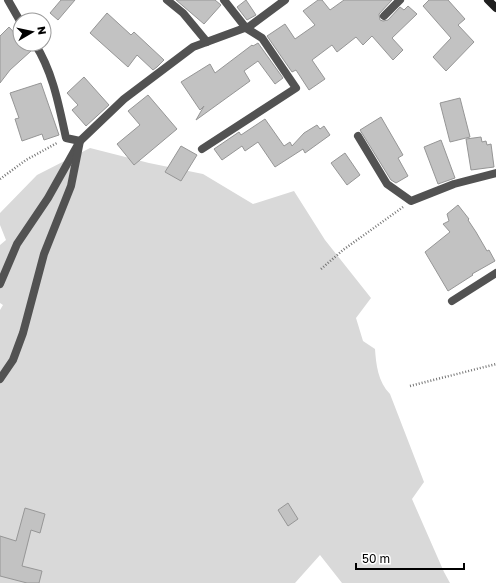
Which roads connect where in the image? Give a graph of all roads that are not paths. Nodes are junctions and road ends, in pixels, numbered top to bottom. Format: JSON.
{"nodes":[{"id":1,"x":8,"y":0,"type":"edge"},
{"id":2,"x":167,"y":0,"type":"edge"},
{"id":3,"x":224,"y":0,"type":"edge"},
{"id":4,"x":285,"y":0,"type":"edge"},
{"id":5,"x":400,"y":0,"type":"edge"},
{"id":6,"x":488,"y":0,"type":"edge"},
{"id":7,"x":496,"y":8,"type":"edge"},
{"id":8,"x":15,"y":12,"type":"edge"},
{"id":9,"x":384,"y":16,"type":"dead end"},
{"id":10,"x":246,"y":28,"type":"junction"},
{"id":11,"x":207,"y":42,"type":"junction"},
{"id":12,"x":39,"y":52,"type":"edge"},
{"id":13,"x":358,"y":136,"type":"dead end"},
{"id":14,"x":80,"y":141,"type":"junction"},
{"id":15,"x":202,"y":149,"type":"dead end"},
{"id":16,"x":496,"y":173,"type":"edge"},
{"id":17,"x":496,"y":273,"type":"edge"},
{"id":18,"x":0,"y":284,"type":"edge"},
{"id":19,"x":452,"y":301,"type":"dead end"},
{"id":20,"x":0,"y":379,"type":"edge"}],
"edges":[{"from":1,"to":8,"type":"street"},
{"from":2,"to":11,"type":"street"},
{"from":3,"to":10,"type":"street"},
{"from":4,"to":10,"type":"street"},
{"from":5,"to":9,"type":"street"},
{"from":6,"to":7,"type":"street"},
{"from":10,"to":11,"type":"street"},
{"from":10,"to":15,"type":"street"},
{"from":11,"to":14,"type":"street"},
{"from":12,"to":14,"type":"street"},
{"from":13,"to":16,"type":"street"},
{"from":14,"to":18,"type":"street"},
{"from":14,"to":20,"type":"street"},
{"from":17,"to":19,"type":"street"}]}
